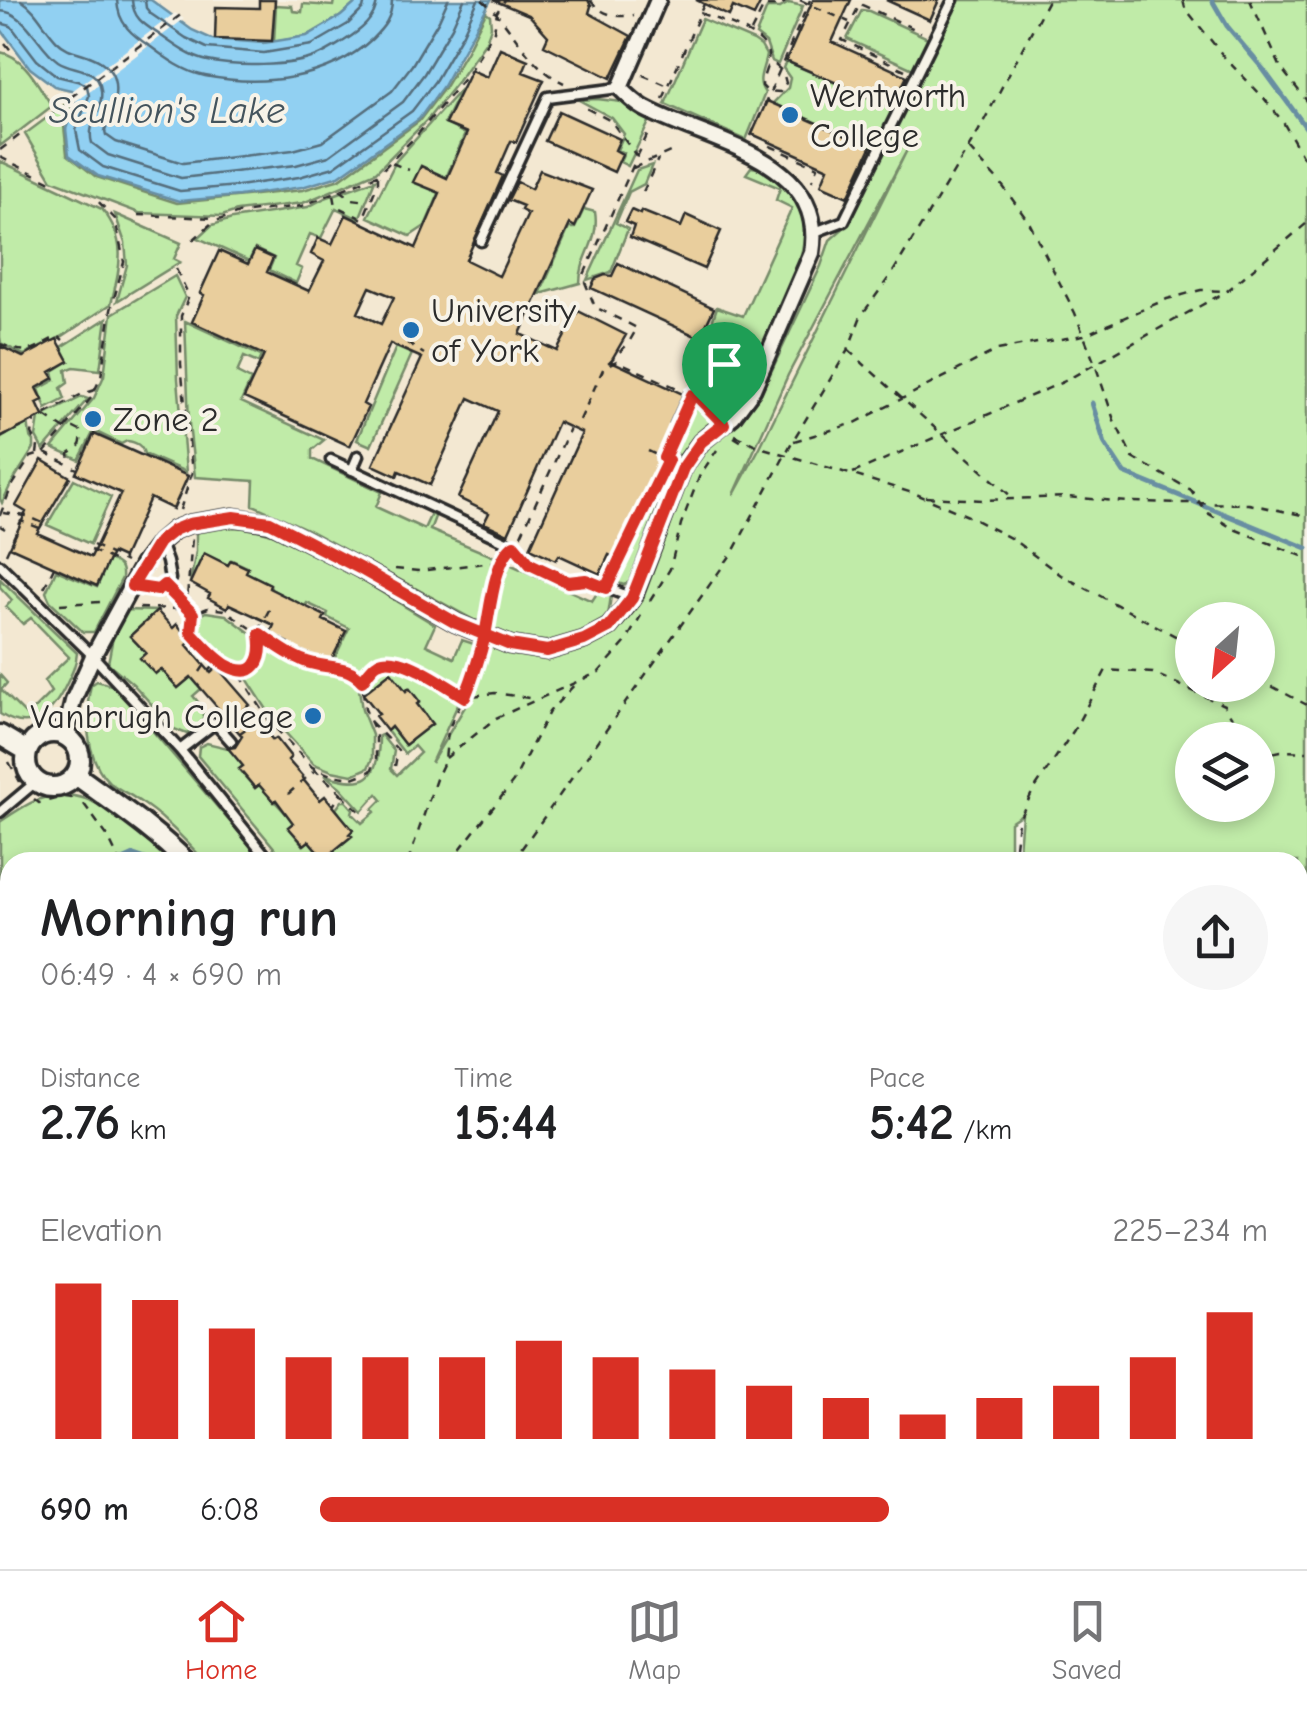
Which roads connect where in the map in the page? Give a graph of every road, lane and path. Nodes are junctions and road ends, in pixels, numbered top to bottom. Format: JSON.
{"nodes":[{"id":1,"x":482,"y":0,"type":"edge"},
{"id":2,"x":505,"y":0,"type":"edge"},
{"id":3,"x":590,"y":0,"type":"edge"},
{"id":4,"x":658,"y":0,"type":"edge"},
{"id":5,"x":789,"y":0,"type":"edge"},
{"id":6,"x":800,"y":0,"type":"edge"},
{"id":7,"x":953,"y":0,"type":"edge"},
{"id":8,"x":1182,"y":0,"type":"edge"},
{"id":9,"x":1250,"y":0,"type":"edge"},
{"id":10,"x":1048,"y":1,"type":"edge"},
{"id":11,"x":809,"y":2,"type":"edge"},
{"id":12,"x":704,"y":4,"type":"dead end"},
{"id":13,"x":495,"y":10,"type":"junction"},
{"id":14,"x":186,"y":11,"type":"dead end"},
{"id":15,"x":700,"y":13,"type":"junction"},
{"id":16,"x":649,"y":20,"type":"junction"},
{"id":17,"x":850,"y":23,"type":"junction"},
{"id":18,"x":750,"y":34,"type":"junction"},
{"id":19,"x":934,"y":38,"type":"junction"},
{"id":20,"x":5,"y":44,"type":"dead end"},
{"id":21,"x":13,"y":53,"type":"dead end"},
{"id":22,"x":766,"y":67,"type":"junction"},
{"id":23,"x":780,"y":68,"type":"junction"},
{"id":24,"x":628,"y":69,"type":"junction"},
{"id":25,"x":915,"y":74,"type":"junction"},
{"id":26,"x":669,"y":86,"type":"junction"},
{"id":27,"x":620,"y":88,"type":"junction"},
{"id":28,"x":771,"y":92,"type":"junction"},
{"id":29,"x":570,"y":93,"type":"junction"},
{"id":30,"x":71,"y":97,"type":"dead end"},
{"id":31,"x":1307,"y":101,"type":"edge"},
{"id":32,"x":657,"y":113,"type":"junction"},
{"id":33,"x":649,"y":130,"type":"dead end"},
{"id":34,"x":20,"y":135,"type":"dead end"},
{"id":35,"x":750,"y":140,"type":"dead end"},
{"id":36,"x":969,"y":146,"type":"junction"},
{"id":37,"x":676,"y":149,"type":"dead end"},
{"id":38,"x":0,"y":150,"type":"edge"},
{"id":39,"x":0,"y":157,"type":"edge"},
{"id":40,"x":636,"y":158,"type":"junction"},
{"id":41,"x":658,"y":158,"type":"junction"},
{"id":42,"x":390,"y":162,"type":"junction"},
{"id":43,"x":1307,"y":164,"type":"edge"},
{"id":44,"x":632,"y":168,"type":"junction"},
{"id":45,"x":409,"y":170,"type":"dead end"},
{"id":46,"x":378,"y":175,"type":"junction"},
{"id":47,"x":51,"y":182,"type":"dead end"},
{"id":48,"x":339,"y":189,"type":"junction"},
{"id":49,"x":333,"y":192,"type":"junction"},
{"id":50,"x":643,"y":192,"type":"dead end"},
{"id":51,"x":94,"y":198,"type":"dead end"},
{"id":52,"x":370,"y":202,"type":"junction"},
{"id":53,"x":138,"y":215,"type":"dead end"},
{"id":54,"x":222,"y":218,"type":"junction"},
{"id":55,"x":1307,"y":223,"type":"edge"},
{"id":56,"x":815,"y":232,"type":"junction"},
{"id":57,"x":193,"y":240,"type":"dead end"},
{"id":58,"x":482,"y":241,"type":"dead end"},
{"id":59,"x":176,"y":269,"type":"dead end"},
{"id":60,"x":1227,"y":291,"type":"junction"},
{"id":61,"x":1084,"y":336,"type":"junction"},
{"id":62,"x":63,"y":340,"type":"dead end"},
{"id":63,"x":407,"y":343,"type":"dead end"},
{"id":64,"x":0,"y":344,"type":"edge"},
{"id":65,"x":848,"y":350,"type":"junction"},
{"id":66,"x":424,"y":354,"type":"dead end"},
{"id":67,"x":1095,"y":364,"type":"junction"},
{"id":68,"x":604,"y":367,"type":"junction"},
{"id":69,"x":95,"y":390,"type":"junction"},
{"id":70,"x":692,"y":395,"type":"junction"},
{"id":71,"x":900,"y":399,"type":"junction"},
{"id":72,"x":43,"y":416,"type":"junction"},
{"id":73,"x":35,"y":420,"type":"junction"},
{"id":74,"x":580,"y":420,"type":"dead end"},
{"id":75,"x":570,"y":428,"type":"dead end"},
{"id":76,"x":726,"y":428,"type":"junction"},
{"id":77,"x":65,"y":429,"type":"junction"},
{"id":78,"x":941,"y":435,"type":"junction"},
{"id":79,"x":0,"y":438,"type":"edge"},
{"id":80,"x":792,"y":442,"type":"junction"},
{"id":81,"x":648,"y":450,"type":"dead end"},
{"id":82,"x":44,"y":453,"type":"junction"},
{"id":83,"x":785,"y":454,"type":"junction"},
{"id":84,"x":37,"y":455,"type":"junction"},
{"id":85,"x":358,"y":456,"type":"dead end"},
{"id":86,"x":666,"y":459,"type":"junction"},
{"id":87,"x":331,"y":460,"type":"dead end"},
{"id":88,"x":676,"y":464,"type":"dead end"},
{"id":89,"x":70,"y":465,"type":"junction"},
{"id":90,"x":78,"y":469,"type":"dead end"},
{"id":91,"x":352,"y":470,"type":"junction"},
{"id":92,"x":853,"y":473,"type":"junction"},
{"id":93,"x":925,"y":497,"type":"junction"},
{"id":94,"x":1014,"y":499,"type":"junction"},
{"id":95,"x":1202,"y":504,"type":"junction"},
{"id":96,"x":0,"y":514,"type":"edge"},
{"id":97,"x":1307,"y":516,"type":"edge"},
{"id":98,"x":184,"y":520,"type":"junction"},
{"id":99,"x":45,"y":524,"type":"dead end"},
{"id":100,"x":42,"y":529,"type":"dead end"},
{"id":101,"x":159,"y":542,"type":"junction"},
{"id":102,"x":514,"y":545,"type":"junction"},
{"id":103,"x":8,"y":548,"type":"dead end"},
{"id":104,"x":92,"y":548,"type":"dead end"},
{"id":105,"x":1307,"y":558,"type":"edge"},
{"id":106,"x":502,"y":561,"type":"junction"},
{"id":107,"x":0,"y":565,"type":"edge"},
{"id":108,"x":54,"y":567,"type":"dead end"},
{"id":109,"x":385,"y":568,"type":"dead end"},
{"id":110,"x":140,"y":570,"type":"junction"},
{"id":111,"x":164,"y":585,"type":"junction"},
{"id":112,"x":132,"y":586,"type":"junction"},
{"id":113,"x":606,"y":588,"type":"junction"},
{"id":114,"x":632,"y":598,"type":"junction"},
{"id":115,"x":38,"y":602,"type":"junction"},
{"id":116,"x":220,"y":604,"type":"dead end"},
{"id":117,"x":271,"y":606,"type":"dead end"},
{"id":118,"x":217,"y":610,"type":"junction"},
{"id":119,"x":193,"y":614,"type":"junction"},
{"id":120,"x":259,"y":633,"type":"junction"},
{"id":121,"x":1175,"y":635,"type":"edge"},
{"id":122,"x":485,"y":636,"type":"junction"},
{"id":123,"x":297,"y":650,"type":"dead end"},
{"id":124,"x":213,"y":653,"type":"junction"},
{"id":125,"x":92,"y":656,"type":"junction"},
{"id":126,"x":293,"y":656,"type":"junction"},
{"id":127,"x":220,"y":660,"type":"junction"},
{"id":128,"x":232,"y":668,"type":"junction"},
{"id":129,"x":200,"y":672,"type":"dead end"},
{"id":130,"x":210,"y":673,"type":"dead end"},
{"id":131,"x":362,"y":681,"type":"junction"},
{"id":132,"x":578,"y":681,"type":"dead end"},
{"id":133,"x":1275,"y":688,"type":"edge"},
{"id":134,"x":465,"y":697,"type":"junction"},
{"id":135,"x":259,"y":702,"type":"junction"},
{"id":136,"x":1307,"y":705,"type":"edge"},
{"id":137,"x":265,"y":715,"type":"junction"},
{"id":138,"x":370,"y":721,"type":"junction"},
{"id":139,"x":1235,"y":722,"type":"edge"},
{"id":140,"x":224,"y":733,"type":"junction"},
{"id":141,"x":0,"y":735,"type":"edge"},
{"id":142,"x":66,"y":736,"type":"junction"},
{"id":143,"x":231,"y":741,"type":"joint"},
{"id":144,"x":290,"y":743,"type":"junction"},
{"id":145,"x":286,"y":748,"type":"dead end"},
{"id":146,"x":180,"y":750,"type":"junction"},
{"id":147,"x":28,"y":751,"type":"junction"},
{"id":148,"x":1275,"y":752,"type":"edge"},
{"id":149,"x":1307,"y":752,"type":"edge"},
{"id":150,"x":8,"y":760,"type":"dead end"},
{"id":151,"x":444,"y":760,"type":"junction"},
{"id":152,"x":397,"y":762,"type":"dead end"},
{"id":153,"x":313,"y":769,"type":"junction"},
{"id":154,"x":76,"y":775,"type":"junction"},
{"id":155,"x":31,"y":786,"type":"junction"},
{"id":156,"x":341,"y":793,"type":"junction"},
{"id":157,"x":288,"y":794,"type":"dead end"},
{"id":158,"x":333,"y":806,"type":"dead end"},
{"id":159,"x":0,"y":812,"type":"edge"},
{"id":160,"x":360,"y":812,"type":"dead end"},
{"id":161,"x":114,"y":852,"type":"edge"},
{"id":162,"x":174,"y":852,"type":"edge"},
{"id":163,"x":263,"y":852,"type":"edge"},
{"id":164,"x":411,"y":852,"type":"edge"},
{"id":165,"x":458,"y":852,"type":"edge"},
{"id":166,"x":519,"y":852,"type":"edge"},
{"id":167,"x":1014,"y":852,"type":"edge"}],
"edges":[{"from":1,"to":13,"type":"path"},
{"from":2,"to":13,"type":"path"},
{"from":3,"to":16,"type":"path"},
{"from":4,"to":16,"type":"street"},
{"from":5,"to":18,"type":"path"},
{"from":6,"to":11,"type":"path"},
{"from":7,"to":19,"type":"lane"},
{"from":8,"to":43,"type":"path"},
{"from":9,"to":31,"type":"path"},
{"from":10,"to":36,"type":"path"},
{"from":11,"to":17,"type":"path"},
{"from":11,"to":23,"type":"path"},
{"from":12,"to":15,"type":"path"},
{"from":13,"to":29,"type":"path"},
{"from":13,"to":42,"type":"path"},
{"from":14,"to":30,"type":"path"},
{"from":15,"to":18,"type":"path"},
{"from":15,"to":26,"type":"path"},
{"from":16,"to":24,"type":"street"},
{"from":17,"to":19,"type":"path"},
{"from":17,"to":25,"type":"path"},
{"from":18,"to":22,"type":"path"},
{"from":19,"to":25,"type":"lane"},
{"from":20,"to":21,"type":"path"},
{"from":22,"to":23,"type":"path"},
{"from":22,"to":28,"type":"path"},
{"from":23,"to":28,"type":"path"},
{"from":23,"to":28,"type":"path"},
{"from":24,"to":26,"type":"path"},
{"from":24,"to":27,"type":"street"},
{"from":25,"to":56,"type":"lane"},
{"from":26,"to":32,"type":"path"},
{"from":27,"to":29,"type":"lane"},
{"from":27,"to":32,"type":"street"},
{"from":28,"to":35,"type":"path"},
{"from":29,"to":40,"type":"path"},
{"from":29,"to":58,"type":"lane"},
{"from":32,"to":56,"type":"street"},
{"from":33,"to":40,"type":"path"},
{"from":34,"to":38,"type":"path"},
{"from":36,"to":61,"type":"path"},
{"from":36,"to":65,"type":"path"},
{"from":37,"to":41,"type":"path"},
{"from":39,"to":47,"type":"path"},
{"from":40,"to":44,"type":"path"},
{"from":41,"to":44,"type":"path"},
{"from":41,"to":50,"type":"path"},
{"from":42,"to":45,"type":"path"},
{"from":42,"to":46,"type":"path"},
{"from":44,"to":68,"type":"path"},
{"from":46,"to":48,"type":"path"},
{"from":46,"to":52,"type":"path"},
{"from":48,"to":49,"type":"path"},
{"from":48,"to":52,"type":"path"},
{"from":49,"to":52,"type":"path"},
{"from":49,"to":54,"type":"path"},
{"from":51,"to":69,"type":"path"},
{"from":53,"to":54,"type":"path"},
{"from":54,"to":57,"type":"path"},
{"from":55,"to":60,"type":"path"},
{"from":56,"to":76,"type":"street"},
{"from":59,"to":98,"type":"path"},
{"from":60,"to":61,"type":"path"},
{"from":60,"to":67,"type":"path"},
{"from":61,"to":67,"type":"path"},
{"from":61,"to":71,"type":"path"},
{"from":62,"to":64,"type":"path"},
{"from":63,"to":66,"type":"path"},
{"from":65,"to":71,"type":"path"},
{"from":65,"to":80,"type":"path"},
{"from":67,"to":78,"type":"path"},
{"from":67,"to":95,"type":"path"},
{"from":68,"to":70,"type":"path"},
{"from":68,"to":74,"type":"path"},
{"from":69,"to":72,"type":"path"},
{"from":69,"to":77,"type":"path"},
{"from":70,"to":76,"type":"path"},
{"from":70,"to":86,"type":"path"},
{"from":71,"to":78,"type":"path"},
{"from":71,"to":80,"type":"path"},
{"from":72,"to":73,"type":"path"},
{"from":72,"to":77,"type":"path"},
{"from":73,"to":79,"type":"path"},
{"from":73,"to":84,"type":"path"},
{"from":75,"to":102,"type":"path"},
{"from":76,"to":83,"type":"path"},
{"from":76,"to":114,"type":"street"},
{"from":77,"to":82,"type":"path"},
{"from":77,"to":89,"type":"path"},
{"from":78,"to":92,"type":"path"},
{"from":78,"to":94,"type":"path"},
{"from":80,"to":83,"type":"path"},
{"from":81,"to":86,"type":"path"},
{"from":82,"to":84,"type":"path"},
{"from":82,"to":89,"type":"path"},
{"from":83,"to":92,"type":"path"},
{"from":83,"to":166,"type":"path"},
{"from":84,"to":96,"type":"path"},
{"from":85,"to":91,"type":"lane"},
{"from":86,"to":88,"type":"path"},
{"from":86,"to":113,"type":"path"},
{"from":87,"to":91,"type":"lane"},
{"from":89,"to":90,"type":"path"},
{"from":91,"to":102,"type":"lane"},
{"from":92,"to":93,"type":"path"},
{"from":93,"to":94,"type":"path"},
{"from":93,"to":121,"type":"path"},
{"from":94,"to":95,"type":"path"},
{"from":95,"to":97,"type":"path"},
{"from":95,"to":105,"type":"path"},
{"from":96,"to":99,"type":"path"},
{"from":98,"to":101,"type":"street"},
{"from":98,"to":119,"type":"path"},
{"from":98,"to":122,"type":"street"},
{"from":100,"to":103,"type":"path"},
{"from":101,"to":110,"type":"street"},
{"from":101,"to":111,"type":"lane"},
{"from":102,"to":106,"type":"path"},
{"from":102,"to":113,"type":"lane"},
{"from":104,"to":110,"type":"path"},
{"from":106,"to":109,"type":"path"},
{"from":106,"to":122,"type":"path"},
{"from":107,"to":115,"type":"lane"},
{"from":108,"to":115,"type":"path"},
{"from":110,"to":112,"type":"street"},
{"from":111,"to":112,"type":"lane"},
{"from":111,"to":119,"type":"path"},
{"from":112,"to":125,"type":"street"},
{"from":113,"to":114,"type":"lane"},
{"from":114,"to":122,"type":"street"},
{"from":115,"to":125,"type":"lane"},
{"from":116,"to":118,"type":"path"},
{"from":117,"to":120,"type":"path"},
{"from":118,"to":119,"type":"path"},
{"from":118,"to":120,"type":"path"},
{"from":119,"to":124,"type":"path"},
{"from":120,"to":126,"type":"path"},
{"from":120,"to":128,"type":"path"},
{"from":122,"to":134,"type":"path"},
{"from":123,"to":126,"type":"path"},
{"from":124,"to":127,"type":"path"},
{"from":124,"to":129,"type":"path"},
{"from":125,"to":142,"type":"street"},
{"from":125,"to":146,"type":"lane"},
{"from":126,"to":131,"type":"path"},
{"from":127,"to":128,"type":"path"},
{"from":127,"to":130,"type":"path"},
{"from":128,"to":135,"type":"path"},
{"from":131,"to":134,"type":"path"},
{"from":131,"to":138,"type":"path"},
{"from":132,"to":165,"type":"path"},
{"from":133,"to":136,"type":"path"},
{"from":134,"to":151,"type":"path"},
{"from":134,"to":151,"type":"path"},
{"from":135,"to":137,"type":"path"},
{"from":135,"to":140,"type":"path"},
{"from":137,"to":143,"type":"path"},
{"from":137,"to":144,"type":"path"},
{"from":138,"to":152,"type":"path"},
{"from":138,"to":153,"type":"path"},
{"from":139,"to":167,"type":"path"},
{"from":140,"to":143,"type":"lane"},
{"from":140,"to":146,"type":"lane"},
{"from":141,"to":147,"type":"street"},
{"from":142,"to":147,"type":"street"},
{"from":142,"to":154,"type":"street"},
{"from":144,"to":145,"type":"path"},
{"from":144,"to":153,"type":"path"},
{"from":146,"to":163,"type":"lane"},
{"from":147,"to":155,"type":"street"},
{"from":148,"to":149,"type":"path"},
{"from":150,"to":155,"type":"path"},
{"from":151,"to":164,"type":"path"},
{"from":153,"to":156,"type":"path"},
{"from":153,"to":157,"type":"path"},
{"from":154,"to":155,"type":"street"},
{"from":154,"to":162,"type":"street"},
{"from":155,"to":159,"type":"lane"},
{"from":155,"to":161,"type":"path"},
{"from":156,"to":158,"type":"path"},
{"from":156,"to":160,"type":"path"}]}
